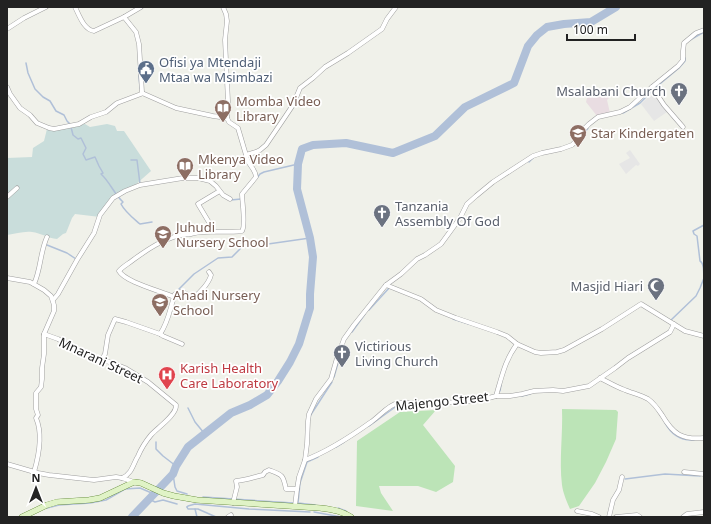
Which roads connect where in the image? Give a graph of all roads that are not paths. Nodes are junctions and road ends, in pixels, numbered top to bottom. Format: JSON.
{"nodes":[{"id":1,"x":46,"y":7,"type":"edge"},
{"id":2,"x":75,"y":7,"type":"edge"},
{"id":3,"x":141,"y":7,"type":"edge"},
{"id":4,"x":223,"y":7,"type":"edge"},
{"id":5,"x":396,"y":7,"type":"edge"},
{"id":6,"x":124,"y":16,"type":"junction"},
{"id":7,"x":7,"y":29,"type":"edge"},
{"id":8,"x":704,"y":30,"type":"edge"},
{"id":9,"x":652,"y":87,"type":"junction"},
{"id":10,"x":7,"y":88,"type":"edge"},
{"id":11,"x":142,"y":93,"type":"junction"},
{"id":12,"x":227,"y":118,"type":"junction"},
{"id":13,"x":683,"y":127,"type":"dead end"},
{"id":14,"x":246,"y":155,"type":"junction"},
{"id":15,"x":17,"y":188,"type":"dead end"},
{"id":16,"x":218,"y":192,"type":"dead end"},
{"id":17,"x":7,"y":197,"type":"edge"},
{"id":18,"x":230,"y":199,"type":"dead end"},
{"id":19,"x":212,"y":231,"type":"junction"},
{"id":20,"x":47,"y":237,"type":"dead end"},
{"id":21,"x":209,"y":272,"type":"dead end"},
{"id":22,"x":7,"y":278,"type":"edge"},
{"id":23,"x":34,"y":284,"type":"junction"},
{"id":24,"x":386,"y":285,"type":"junction"},
{"id":25,"x":174,"y":297,"type":"junction"},
{"id":26,"x":53,"y":300,"type":"junction"},
{"id":27,"x":674,"y":324,"type":"junction"},
{"id":28,"x":44,"y":334,"type":"junction"},
{"id":29,"x":160,"y":334,"type":"junction"},
{"id":30,"x":704,"y":336,"type":"edge"},
{"id":31,"x":182,"y":344,"type":"dead end"},
{"id":32,"x":517,"y":344,"type":"junction"},
{"id":33,"x":102,"y":359,"type":"junction"},
{"id":34,"x":600,"y":378,"type":"junction"},
{"id":35,"x":496,"y":396,"type":"junction"},
{"id":36,"x":704,"y":438,"type":"edge"},
{"id":37,"x":305,"y":460,"type":"junction"},
{"id":38,"x":7,"y":464,"type":"edge"},
{"id":39,"x":34,"y":472,"type":"junction"},
{"id":40,"x":684,"y":472,"type":"dead end"},
{"id":41,"x":704,"y":474,"type":"edge"},
{"id":42,"x":622,"y":477,"type":"dead end"},
{"id":43,"x":122,"y":478,"type":"junction"},
{"id":44,"x":134,"y":482,"type":"junction"},
{"id":45,"x":297,"y":489,"type":"junction"},
{"id":46,"x":233,"y":503,"type":"junction"},
{"id":47,"x":295,"y":506,"type":"junction"},
{"id":48,"x":576,"y":511,"type":"dead end"},
{"id":49,"x":704,"y":512,"type":"edge"},
{"id":50,"x":22,"y":517,"type":"edge"},
{"id":51,"x":351,"y":517,"type":"edge"},
{"id":52,"x":599,"y":517,"type":"edge"},
{"id":53,"x":609,"y":517,"type":"edge"},
{"id":54,"x":616,"y":517,"type":"edge"},
{"id":55,"x":640,"y":517,"type":"edge"},
{"id":56,"x":683,"y":517,"type":"edge"}],
"edges":[{"from":1,"to":7,"type":"street"},
{"from":2,"to":6,"type":"street"},
{"from":3,"to":6,"type":"street"},
{"from":4,"to":12,"type":"street"},
{"from":5,"to":14,"type":"street"},
{"from":6,"to":11,"type":"street"},
{"from":8,"to":9,"type":"street"},
{"from":9,"to":13,"type":"street"},
{"from":9,"to":24,"type":"street"},
{"from":10,"to":11,"type":"street"},
{"from":11,"to":12,"type":"street"},
{"from":12,"to":14,"type":"street"},
{"from":14,"to":19,"type":"street"},
{"from":15,"to":17,"type":"street"},
{"from":16,"to":19,"type":"street"},
{"from":18,"to":26,"type":"street"},
{"from":19,"to":25,"type":"street"},
{"from":20,"to":23,"type":"street"},
{"from":21,"to":25,"type":"street"},
{"from":22,"to":23,"type":"street"},
{"from":23,"to":26,"type":"street"},
{"from":24,"to":32,"type":"street"},
{"from":24,"to":37,"type":"street"},
{"from":25,"to":29,"type":"street"},
{"from":26,"to":28,"type":"street"},
{"from":27,"to":30,"type":"street"},
{"from":27,"to":32,"type":"street"},
{"from":27,"to":34,"type":"street"},
{"from":28,"to":33,"type":"street","name":"Mnarani Street"},
{"from":28,"to":39,"type":"street"},
{"from":29,"to":31,"type":"street"},
{"from":29,"to":33,"type":"street"},
{"from":32,"to":35,"type":"street","name":"Majengo Street"},
{"from":33,"to":43,"type":"street","name":"Mnarani Street"},
{"from":34,"to":35,"type":"street"},
{"from":34,"to":36,"type":"street"},
{"from":35,"to":37,"type":"street","name":"Majengo Street"},
{"from":37,"to":45,"type":"street"},
{"from":38,"to":39,"type":"street"},
{"from":39,"to":43,"type":"street"},
{"from":40,"to":41,"type":"street"},
{"from":42,"to":53,"type":"street"},
{"from":43,"to":44,"type":"street"},
{"from":44,"to":46,"type":"main road"},
{"from":44,"to":50,"type":"main road"},
{"from":45,"to":46,"type":"street"},
{"from":45,"to":47,"type":"street"},
{"from":46,"to":47,"type":"main road"},
{"from":47,"to":51,"type":"main road"},
{"from":48,"to":52,"type":"street"},
{"from":49,"to":56,"type":"street"},
{"from":54,"to":55,"type":"street"}]}
